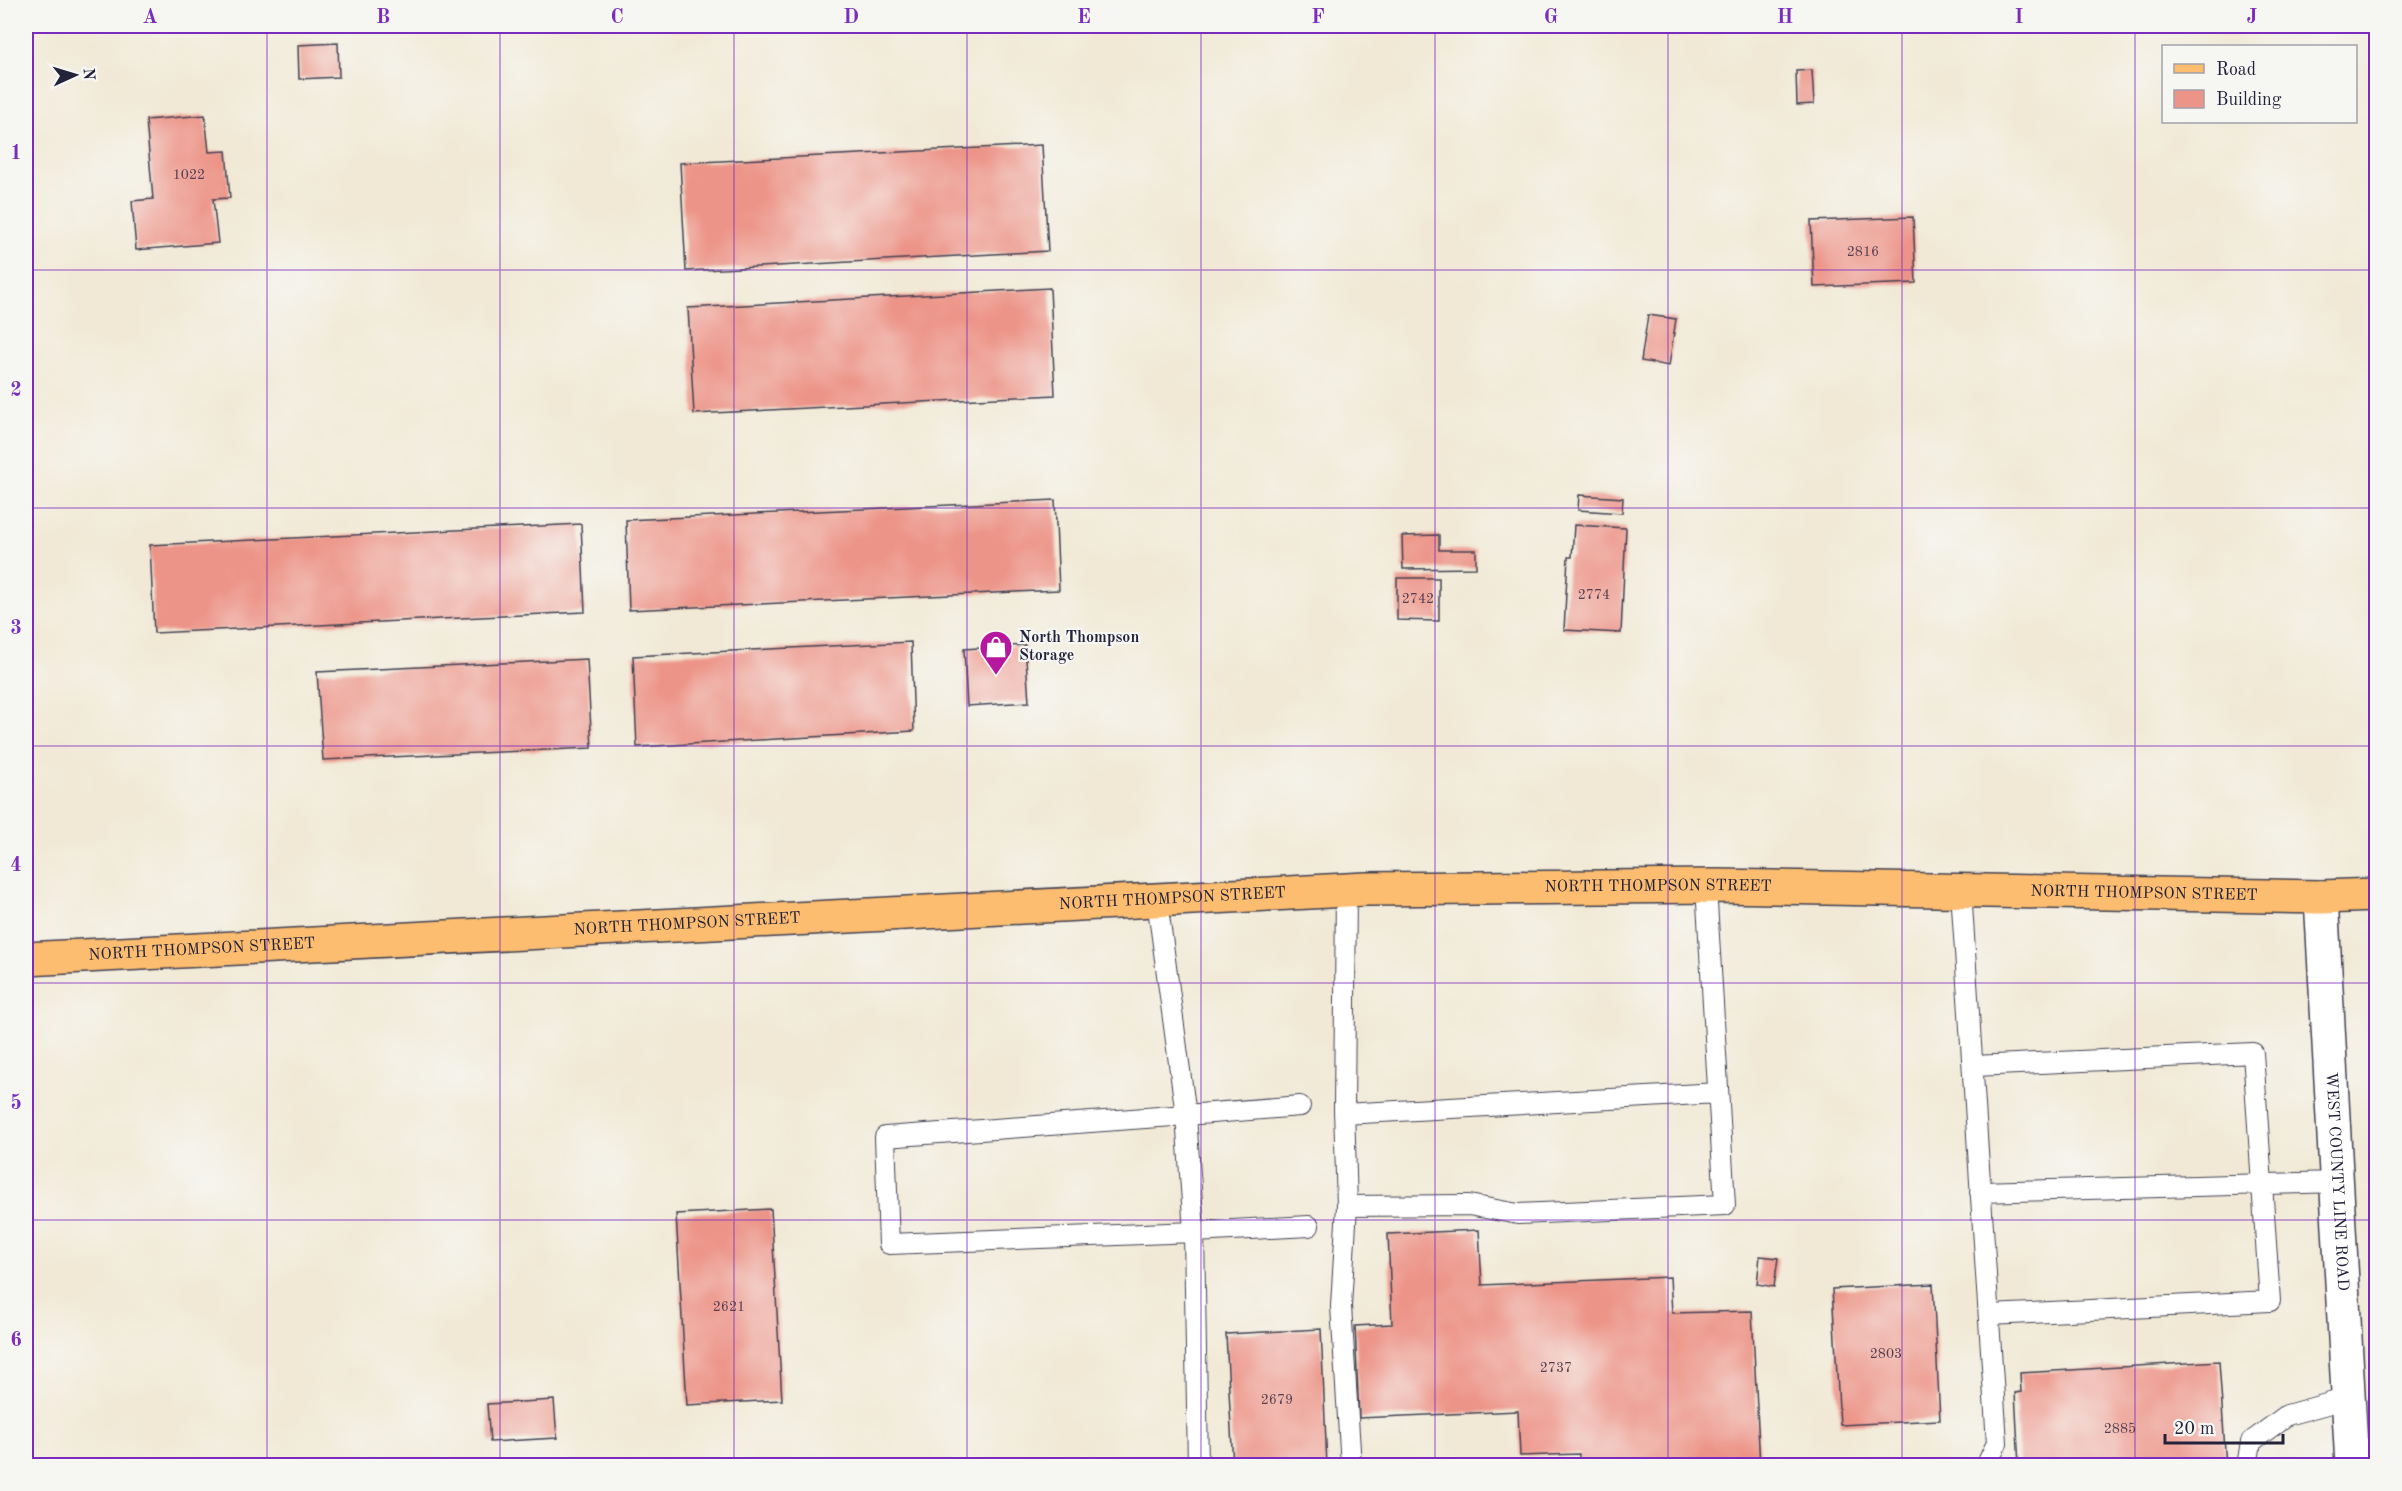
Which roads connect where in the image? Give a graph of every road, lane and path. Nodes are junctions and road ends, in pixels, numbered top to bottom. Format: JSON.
{"nodes":[{"id":1,"x":1706,"y":886,"type":"junction"},
{"id":2,"x":1961,"y":890,"type":"junction"},
{"id":3,"x":1346,"y":891,"type":"junction"},
{"id":4,"x":2376,"y":895,"type":"edge"},
{"id":5,"x":2321,"y":897,"type":"junction"},
{"id":6,"x":1157,"y":900,"type":"junction"},
{"id":7,"x":26,"y":959,"type":"edge"},
{"id":8,"x":1974,"y":1066,"type":"junction"},
{"id":9,"x":1718,"y":1093,"type":"junction"},
{"id":10,"x":1300,"y":1106,"type":"dead end"},
{"id":11,"x":1344,"y":1114,"type":"junction"},
{"id":12,"x":1186,"y":1115,"type":"junction"},
{"id":13,"x":2263,"y":1182,"type":"junction"},
{"id":14,"x":2337,"y":1182,"type":"junction"},
{"id":15,"x":1980,"y":1191,"type":"junction"},
{"id":16,"x":1347,"y":1206,"type":"junction"},
{"id":17,"x":1309,"y":1226,"type":"dead end"},
{"id":18,"x":1194,"y":1232,"type":"junction"},
{"id":19,"x":1990,"y":1315,"type":"junction"},
{"id":20,"x":2349,"y":1398,"type":"junction"},
{"id":21,"x":1997,"y":1443,"type":"junction"},
{"id":22,"x":1198,"y":1466,"type":"edge"},
{"id":23,"x":1351,"y":1466,"type":"edge"},
{"id":24,"x":1986,"y":1466,"type":"edge"},
{"id":25,"x":2005,"y":1466,"type":"edge"},
{"id":26,"x":2247,"y":1466,"type":"edge"},
{"id":27,"x":2352,"y":1466,"type":"edge"}],
"edges":[{"from":1,"to":2,"type":"main road","name":"NORTH THOMPSON STREET"},
{"from":1,"to":3,"type":"main road","name":"NORTH THOMPSON STREET"},
{"from":1,"to":9,"type":"lane"},
{"from":2,"to":5,"type":"main road","name":"NORTH THOMPSON STREET"},
{"from":2,"to":8,"type":"lane"},
{"from":3,"to":6,"type":"main road","name":"NORTH THOMPSON STREET"},
{"from":3,"to":11,"type":"lane"},
{"from":4,"to":5,"type":"main road","name":"NORTH THOMPSON STREET"},
{"from":5,"to":14,"type":"street","name":"WEST COUNTY LINE ROAD"},
{"from":6,"to":7,"type":"main road","name":"NORTH THOMPSON STREET"},
{"from":6,"to":12,"type":"lane"},
{"from":8,"to":13,"type":"lane"},
{"from":8,"to":15,"type":"lane"},
{"from":9,"to":11,"type":"lane"},
{"from":9,"to":16,"type":"lane"},
{"from":10,"to":12,"type":"lane"},
{"from":11,"to":16,"type":"lane"},
{"from":12,"to":18,"type":"lane"},
{"from":12,"to":18,"type":"lane"},
{"from":13,"to":14,"type":"lane"},
{"from":13,"to":15,"type":"lane"},
{"from":13,"to":19,"type":"lane"},
{"from":14,"to":20,"type":"street","name":"WEST COUNTY LINE ROAD"},
{"from":15,"to":19,"type":"lane"},
{"from":16,"to":23,"type":"lane"},
{"from":17,"to":18,"type":"lane"},
{"from":18,"to":22,"type":"lane"},
{"from":19,"to":21,"type":"lane"},
{"from":20,"to":26,"type":"lane"},
{"from":20,"to":27,"type":"street","name":"WEST COUNTY LINE ROAD"},
{"from":21,"to":24,"type":"lane"},
{"from":21,"to":25,"type":"lane"}]}
